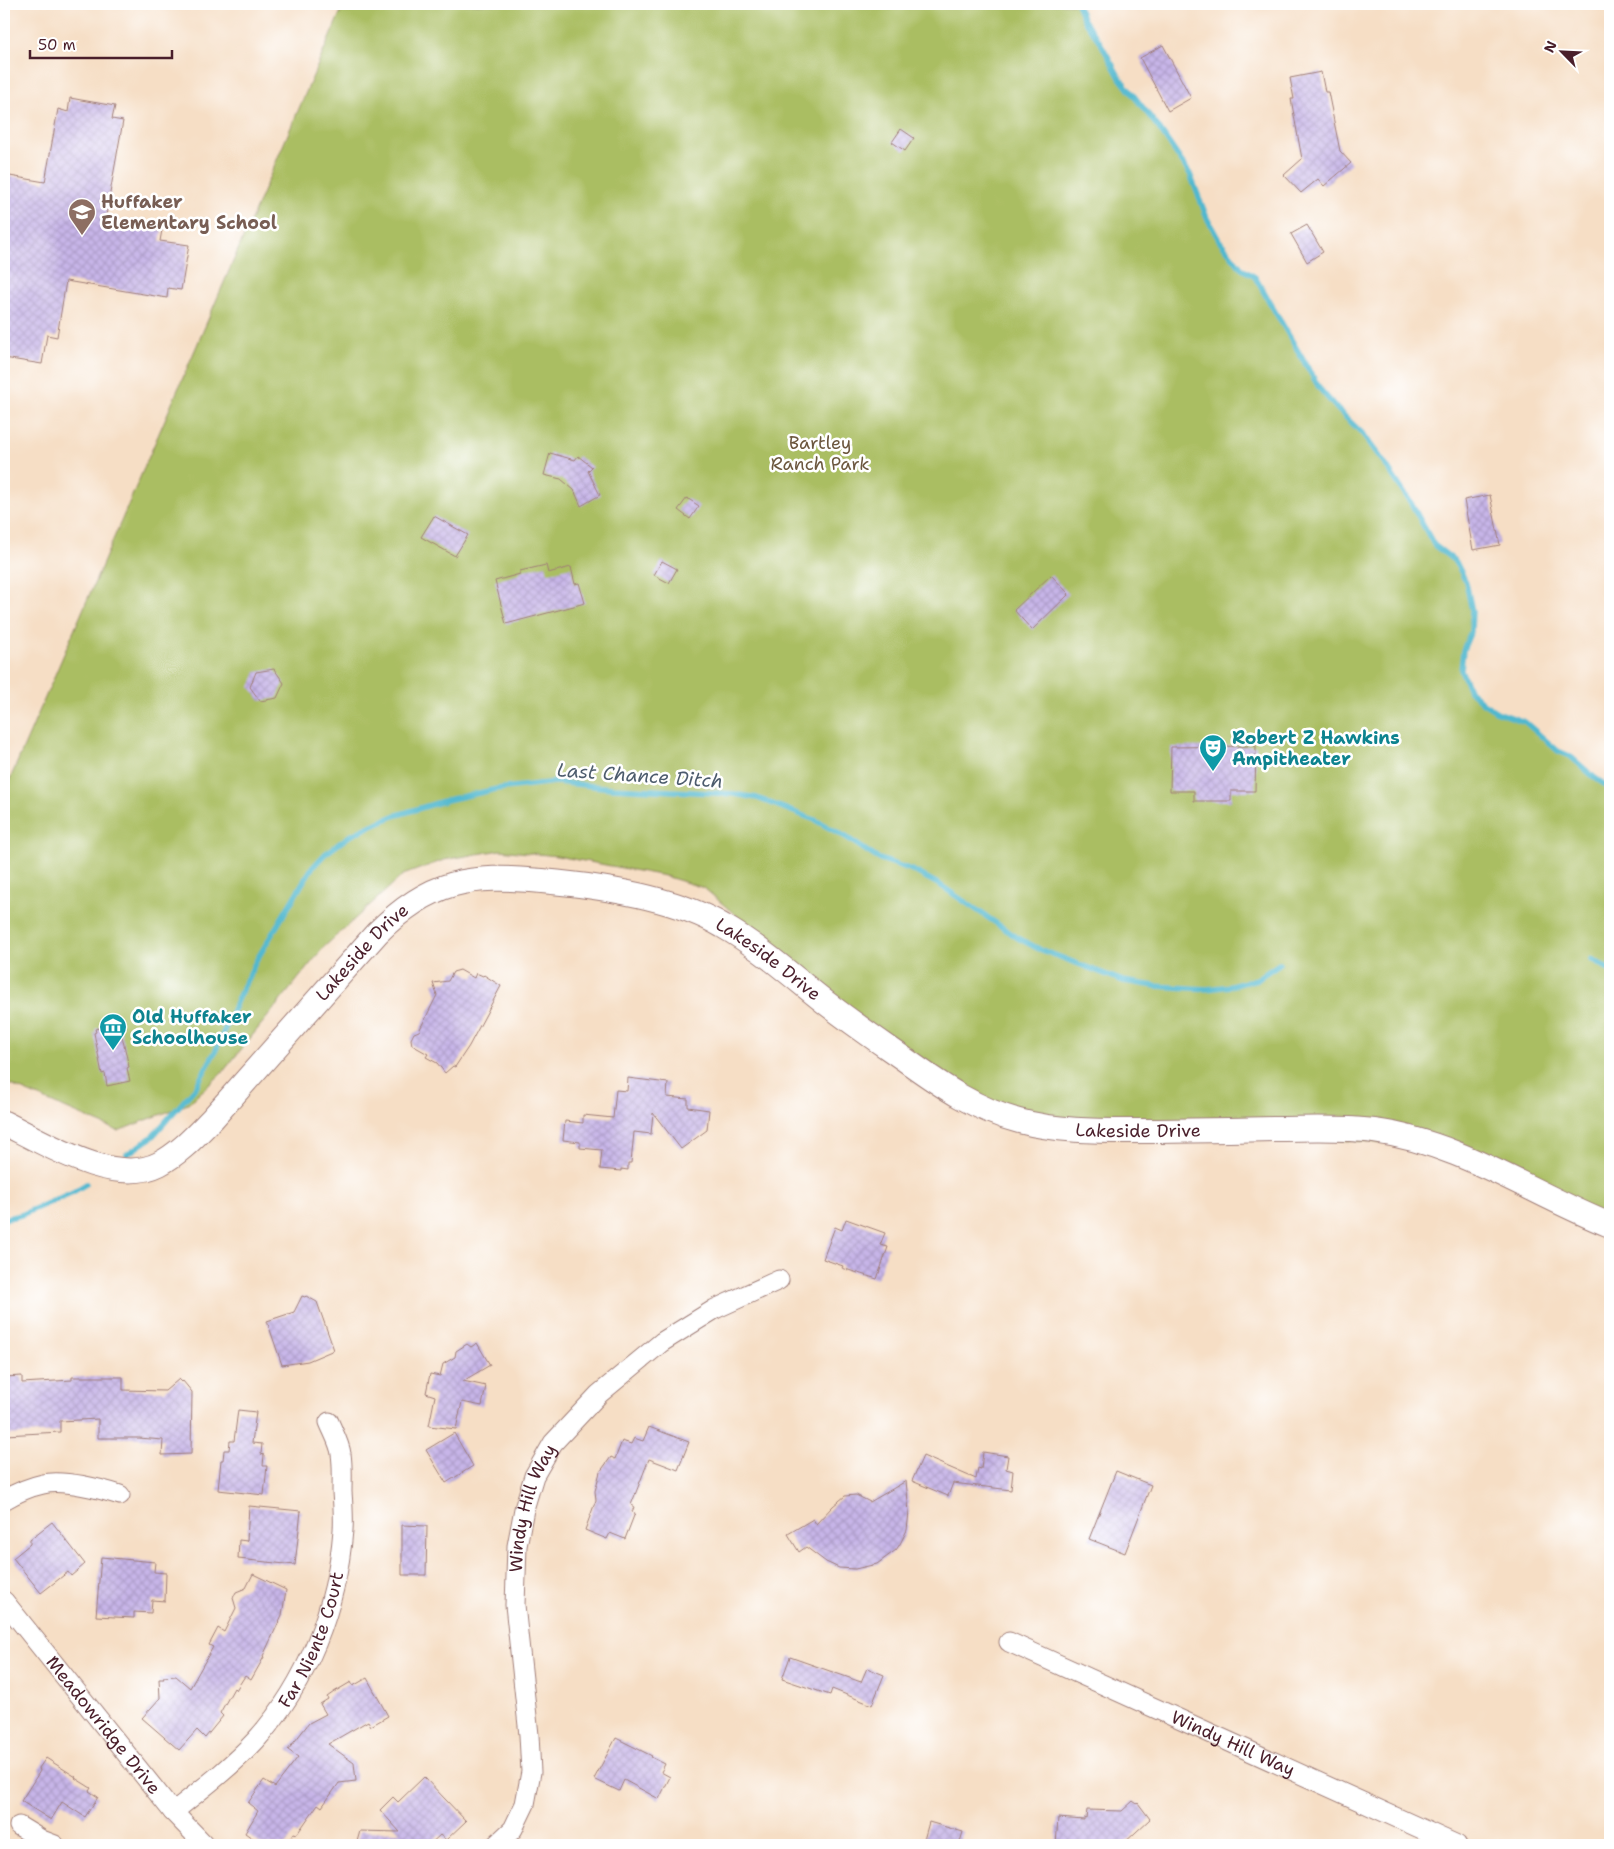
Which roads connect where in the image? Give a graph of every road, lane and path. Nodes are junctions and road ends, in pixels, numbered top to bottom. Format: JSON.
{"nodes":[{"id":1,"x":4,"y":1123,"type":"edge"},
{"id":2,"x":1610,"y":1225,"type":"edge"},
{"id":3,"x":780,"y":1280,"type":"dead end"},
{"id":4,"x":329,"y":1422,"type":"dead end"},
{"id":5,"x":120,"y":1495,"type":"dead end"},
{"id":6,"x":4,"y":1500,"type":"edge"},
{"id":7,"x":4,"y":1601,"type":"edge"},
{"id":8,"x":1009,"y":1642,"type":"dead end"},
{"id":9,"x":173,"y":1812,"type":"junction"},
{"id":10,"x":19,"y":1826,"type":"dead end"},
{"id":11,"x":55,"y":1845,"type":"edge"},
{"id":12,"x":205,"y":1845,"type":"edge"},
{"id":13,"x":496,"y":1845,"type":"edge"},
{"id":14,"x":1457,"y":1845,"type":"edge"}],
"edges":[{"from":1,"to":2,"type":"street","name":"Lakeside Drive"},
{"from":3,"to":13,"type":"street","name":"Windy Hill Way"},
{"from":4,"to":9,"type":"street","name":"Far Niente Court"},
{"from":5,"to":6,"type":"street"},
{"from":7,"to":9,"type":"street","name":"Meadowridge Drive"},
{"from":8,"to":14,"type":"street","name":"Windy Hill Way"},
{"from":9,"to":12,"type":"street","name":"Meadowridge Drive"},
{"from":10,"to":11,"type":"street"}]}
